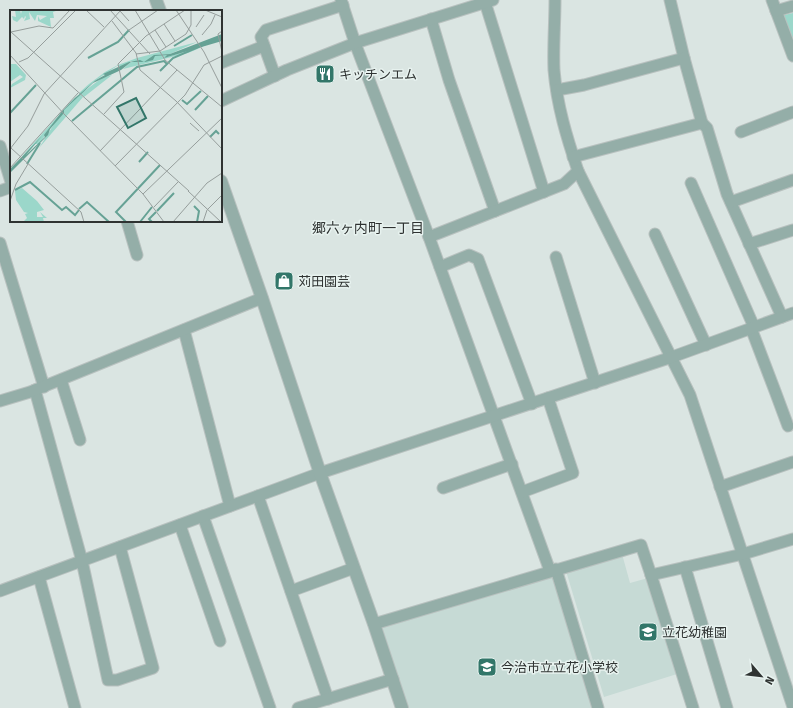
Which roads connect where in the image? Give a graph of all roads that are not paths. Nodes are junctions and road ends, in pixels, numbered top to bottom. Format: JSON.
{"nodes":[{"id":1,"x":156,"y":0,"type":"edge"},
{"id":2,"x":556,"y":0,"type":"edge"},
{"id":3,"x":670,"y":0,"type":"edge"},
{"id":4,"x":772,"y":0,"type":"edge"},
{"id":5,"x":489,"y":1,"type":"edge"},
{"id":6,"x":342,"y":3,"type":"edge"},
{"id":7,"x":793,"y":6,"type":"edge"},
{"id":8,"x":160,"y":10,"type":"edge"},
{"id":9,"x":776,"y":11,"type":"junction"},
{"id":10,"x":431,"y":19,"type":"junction"},
{"id":11,"x":354,"y":43,"type":"junction"},
{"id":12,"x":264,"y":46,"type":"junction"},
{"id":13,"x":793,"y":56,"type":"edge"},
{"id":14,"x":684,"y":58,"type":"junction"},
{"id":15,"x":222,"y":63,"type":"edge"},
{"id":16,"x":275,"y":76,"type":"junction"},
{"id":17,"x":556,"y":90,"type":"junction"},
{"id":18,"x":222,"y":101,"type":"edge"},
{"id":19,"x":793,"y":112,"type":"edge"},
{"id":20,"x":702,"y":123,"type":"junction"},
{"id":21,"x":741,"y":132,"type":"dead end"},
{"id":22,"x":0,"y":146,"type":"edge"},
{"id":23,"x":573,"y":157,"type":"junction"},
{"id":24,"x":578,"y":172,"type":"junction"},
{"id":25,"x":10,"y":179,"type":"edge"},
{"id":26,"x":793,"y":180,"type":"edge"},
{"id":27,"x":691,"y":183,"type":"dead end"},
{"id":28,"x":222,"y":184,"type":"edge"},
{"id":29,"x":10,"y":188,"type":"edge"},
{"id":30,"x":0,"y":191,"type":"edge"},
{"id":31,"x":544,"y":192,"type":"junction"},
{"id":32,"x":731,"y":202,"type":"junction"},
{"id":33,"x":495,"y":211,"type":"junction"},
{"id":34,"x":127,"y":222,"type":"edge"},
{"id":35,"x":793,"y":230,"type":"edge"},
{"id":36,"x":655,"y":234,"type":"dead end"},
{"id":37,"x":429,"y":237,"type":"junction"},
{"id":38,"x":0,"y":243,"type":"edge"},
{"id":39,"x":749,"y":244,"type":"junction"},
{"id":40,"x":137,"y":255,"type":"dead end"},
{"id":41,"x":556,"y":257,"type":"dead end"},
{"id":42,"x":440,"y":267,"type":"junction"},
{"id":43,"x":262,"y":298,"type":"junction"},
{"id":44,"x":793,"y":313,"type":"edge"},
{"id":45,"x":782,"y":317,"type":"junction"},
{"id":46,"x":753,"y":328,"type":"junction"},
{"id":47,"x":184,"y":330,"type":"junction"},
{"id":48,"x":706,"y":345,"type":"junction"},
{"id":49,"x":672,"y":358,"type":"junction"},
{"id":50,"x":61,"y":380,"type":"junction"},
{"id":51,"x":595,"y":383,"type":"junction"},
{"id":52,"x":39,"y":388,"type":"junction"},
{"id":53,"x":548,"y":398,"type":"junction"},
{"id":54,"x":0,"y":402,"type":"edge"},
{"id":55,"x":532,"y":404,"type":"junction"},
{"id":56,"x":495,"y":416,"type":"junction"},
{"id":57,"x":788,"y":426,"type":"dead end"},
{"id":58,"x":80,"y":440,"type":"dead end"},
{"id":59,"x":793,"y":462,"type":"edge"},
{"id":60,"x":512,"y":464,"type":"junction"},
{"id":61,"x":320,"y":473,"type":"junction"},
{"id":62,"x":720,"y":487,"type":"junction"},
{"id":63,"x":443,"y":488,"type":"dead end"},
{"id":64,"x":522,"y":492,"type":"junction"},
{"id":65,"x":258,"y":496,"type":"junction"},
{"id":66,"x":230,"y":506,"type":"junction"},
{"id":67,"x":203,"y":516,"type":"junction"},
{"id":68,"x":180,"y":525,"type":"junction"},
{"id":69,"x":792,"y":541,"type":"edge"},
{"id":70,"x":120,"y":547,"type":"junction"},
{"id":71,"x":742,"y":554,"type":"junction"},
{"id":72,"x":82,"y":561,"type":"junction"},
{"id":73,"x":685,"y":567,"type":"junction"},
{"id":74,"x":354,"y":568,"type":"junction"},
{"id":75,"x":553,"y":570,"type":"junction"},
{"id":76,"x":651,"y":576,"type":"junction"},
{"id":77,"x":39,"y":577,"type":"junction"},
{"id":78,"x":0,"y":591,"type":"edge"},
{"id":79,"x":291,"y":591,"type":"junction"},
{"id":80,"x":374,"y":624,"type":"junction"},
{"id":81,"x":220,"y":641,"type":"dead end"},
{"id":82,"x":393,"y":679,"type":"junction"},
{"id":83,"x":328,"y":699,"type":"junction"},
{"id":84,"x":793,"y":707,"type":"edge"},
{"id":85,"x":75,"y":708,"type":"edge"},
{"id":86,"x":270,"y":708,"type":"edge"},
{"id":87,"x":298,"y":708,"type":"edge"},
{"id":88,"x":402,"y":708,"type":"edge"},
{"id":89,"x":598,"y":708,"type":"edge"},
{"id":90,"x":693,"y":708,"type":"edge"},
{"id":91,"x":727,"y":708,"type":"edge"}],
"edges":[{"from":1,"to":8,"type":"street"},
{"from":2,"to":17,"type":"street"},
{"from":3,"to":14,"type":"street"},
{"from":4,"to":9,"type":"street"},
{"from":5,"to":10,"type":"street"},
{"from":5,"to":31,"type":"street"},
{"from":6,"to":11,"type":"street"},
{"from":6,"to":12,"type":"street"},
{"from":7,"to":9,"type":"street"},
{"from":9,"to":13,"type":"street"},
{"from":10,"to":11,"type":"street"},
{"from":10,"to":33,"type":"street"},
{"from":11,"to":16,"type":"street"},
{"from":11,"to":37,"type":"street"},
{"from":12,"to":15,"type":"street"},
{"from":12,"to":16,"type":"street"},
{"from":14,"to":17,"type":"street"},
{"from":14,"to":20,"type":"street"},
{"from":16,"to":18,"type":"street"},
{"from":17,"to":23,"type":"street"},
{"from":19,"to":21,"type":"street"},
{"from":20,"to":23,"type":"street"},
{"from":20,"to":32,"type":"street"},
{"from":22,"to":25,"type":"street"},
{"from":23,"to":24,"type":"street"},
{"from":24,"to":31,"type":"street"},
{"from":24,"to":49,"type":"street"},
{"from":26,"to":32,"type":"street"},
{"from":27,"to":46,"type":"street"},
{"from":28,"to":43,"type":"street"},
{"from":29,"to":30,"type":"street"},
{"from":31,"to":33,"type":"street"},
{"from":32,"to":39,"type":"street"},
{"from":33,"to":37,"type":"street"},
{"from":34,"to":40,"type":"street"},
{"from":35,"to":39,"type":"street"},
{"from":36,"to":48,"type":"street"},
{"from":37,"to":42,"type":"street"},
{"from":38,"to":52,"type":"street"},
{"from":39,"to":45,"type":"street"},
{"from":41,"to":51,"type":"street"},
{"from":42,"to":55,"type":"street"},
{"from":42,"to":56,"type":"street"},
{"from":43,"to":47,"type":"street"},
{"from":43,"to":61,"type":"street"},
{"from":44,"to":45,"type":"street"},
{"from":45,"to":46,"type":"street"},
{"from":46,"to":48,"type":"street"},
{"from":46,"to":57,"type":"street"},
{"from":47,"to":50,"type":"street"},
{"from":47,"to":66,"type":"street"},
{"from":48,"to":49,"type":"street"},
{"from":49,"to":51,"type":"street"},
{"from":49,"to":62,"type":"street"},
{"from":50,"to":52,"type":"street"},
{"from":50,"to":58,"type":"street"},
{"from":51,"to":53,"type":"street"},
{"from":52,"to":54,"type":"street"},
{"from":52,"to":72,"type":"street"},
{"from":53,"to":55,"type":"street"},
{"from":53,"to":64,"type":"street"},
{"from":55,"to":56,"type":"street"},
{"from":56,"to":60,"type":"street"},
{"from":56,"to":61,"type":"street"},
{"from":59,"to":62,"type":"street"},
{"from":60,"to":63,"type":"street"},
{"from":60,"to":64,"type":"street"},
{"from":61,"to":65,"type":"street"},
{"from":61,"to":74,"type":"street"},
{"from":62,"to":71,"type":"street"},
{"from":64,"to":75,"type":"street"},
{"from":65,"to":66,"type":"street"},
{"from":65,"to":79,"type":"street"},
{"from":66,"to":67,"type":"street"},
{"from":67,"to":68,"type":"street"},
{"from":67,"to":86,"type":"street"},
{"from":68,"to":70,"type":"street"},
{"from":68,"to":81,"type":"street"},
{"from":69,"to":71,"type":"street"},
{"from":70,"to":72,"type":"street"},
{"from":70,"to":72,"type":"street"},
{"from":71,"to":73,"type":"street"},
{"from":71,"to":84,"type":"street"},
{"from":72,"to":77,"type":"street"},
{"from":73,"to":76,"type":"street"},
{"from":73,"to":91,"type":"street"},
{"from":74,"to":79,"type":"street"},
{"from":74,"to":80,"type":"street"},
{"from":75,"to":76,"type":"street"},
{"from":75,"to":80,"type":"street"},
{"from":75,"to":89,"type":"street"},
{"from":76,"to":90,"type":"street"},
{"from":77,"to":78,"type":"street"},
{"from":77,"to":85,"type":"street"},
{"from":79,"to":83,"type":"street"},
{"from":80,"to":82,"type":"street"},
{"from":82,"to":83,"type":"street"},
{"from":82,"to":88,"type":"street"},
{"from":83,"to":87,"type":"street"}]}
